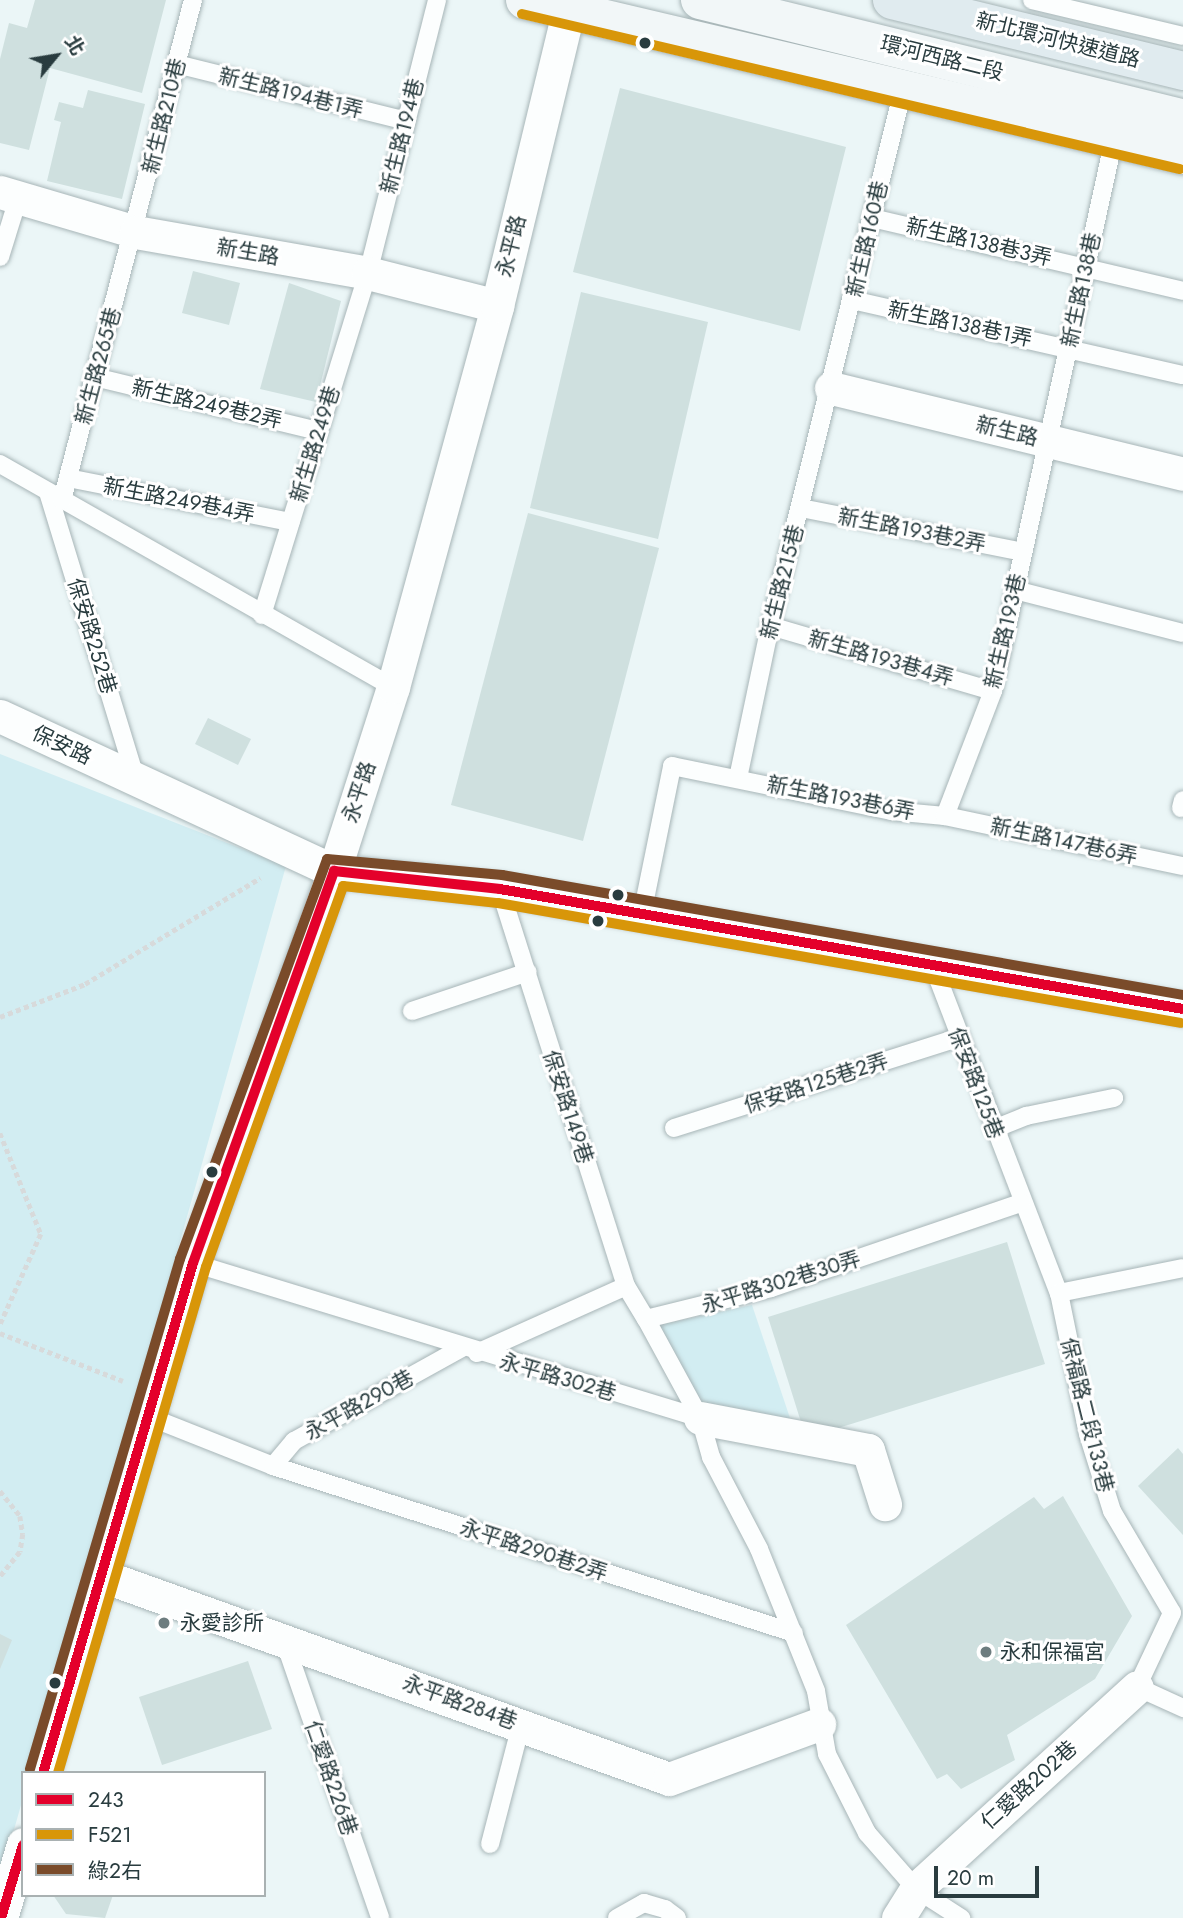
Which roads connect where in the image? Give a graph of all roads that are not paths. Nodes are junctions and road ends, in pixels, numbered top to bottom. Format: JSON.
{"nodes":[{"id":1,"x":193,"y":0,"type":"edge"},
{"id":2,"x":437,"y":0,"type":"edge"},
{"id":3,"x":525,"y":0,"type":"edge"},
{"id":4,"x":700,"y":0,"type":"edge"},
{"id":5,"x":892,"y":0,"type":"edge"},
{"id":6,"x":940,"y":0,"type":"edge"},
{"id":7,"x":1032,"y":0,"type":"edge"},
{"id":8,"x":569,"y":6,"type":"edge"},
{"id":9,"x":1183,"y":36,"type":"edge"},
{"id":10,"x":1183,"y":61,"type":"edge"},
{"id":11,"x":176,"y":64,"type":"junction"},
{"id":12,"x":1183,"y":71,"type":"edge"},
{"id":13,"x":903,"y":90,"type":"junction"},
{"id":14,"x":1183,"y":118,"type":"edge"},
{"id":15,"x":406,"y":121,"type":"junction"},
{"id":16,"x":1114,"y":139,"type":"junction"},
{"id":17,"x":1183,"y":155,"type":"edge"},
{"id":18,"x":7,"y":207,"type":"edge"},
{"id":19,"x":872,"y":218,"type":"junction"},
{"id":20,"x":135,"y":232,"type":"junction"},
{"id":21,"x":0,"y":257,"type":"edge"},
{"id":22,"x":1086,"y":266,"type":"junction"},
{"id":23,"x":368,"y":273,"type":"junction"},
{"id":24,"x":1183,"y":291,"type":"edge"},
{"id":25,"x":852,"y":300,"type":"junction"},
{"id":26,"x":497,"y":306,"type":"junction"},
{"id":27,"x":1068,"y":348,"type":"junction"},
{"id":28,"x":1183,"y":375,"type":"edge"},
{"id":29,"x":95,"y":377,"type":"junction"},
{"id":30,"x":831,"y":388,"type":"junction"},
{"id":31,"x":319,"y":431,"type":"junction"},
{"id":32,"x":1048,"y":441,"type":"junction"},
{"id":33,"x":0,"y":464,"type":"edge"},
{"id":34,"x":1183,"y":474,"type":"edge"},
{"id":35,"x":68,"y":478,"type":"junction"},
{"id":36,"x":55,"y":496,"type":"junction"},
{"id":37,"x":801,"y":508,"type":"junction"},
{"id":38,"x":291,"y":522,"type":"junction"},
{"id":39,"x":1023,"y":552,"type":"junction"},
{"id":40,"x":1015,"y":590,"type":"junction"},
{"id":41,"x":262,"y":615,"type":"junction"},
{"id":42,"x":770,"y":626,"type":"junction"},
{"id":43,"x":1183,"y":633,"type":"edge"},
{"id":44,"x":393,"y":687,"type":"junction"},
{"id":45,"x":993,"y":691,"type":"junction"},
{"id":46,"x":0,"y":716,"type":"edge"},
{"id":47,"x":738,"y":778,"type":"junction"},
{"id":48,"x":136,"y":780,"type":"junction"},
{"id":49,"x":944,"y":816,"type":"junction"},
{"id":50,"x":1183,"y":866,"type":"edge"},
{"id":51,"x":334,"y":871,"type":"junction"},
{"id":52,"x":500,"y":890,"type":"junction"},
{"id":53,"x":642,"y":914,"type":"junction"},
{"id":54,"x":932,"y":963,"type":"junction"},
{"id":55,"x":528,"y":972,"type":"junction"},
{"id":56,"x":1183,"y":1009,"type":"edge"},
{"id":57,"x":412,"y":1011,"type":"dead end"},
{"id":58,"x":957,"y":1038,"type":"junction"},
{"id":59,"x":1114,"y":1098,"type":"dead end"},
{"id":60,"x":674,"y":1128,"type":"dead end"},
{"id":61,"x":994,"y":1129,"type":"junction"},
{"id":62,"x":1021,"y":1203,"type":"junction"},
{"id":63,"x":193,"y":1263,"type":"junction"},
{"id":64,"x":1183,"y":1268,"type":"edge"},
{"id":65,"x":626,"y":1286,"type":"junction"},
{"id":66,"x":1059,"y":1293,"type":"junction"},
{"id":67,"x":646,"y":1319,"type":"junction"},
{"id":68,"x":470,"y":1350,"type":"junction"},
{"id":69,"x":151,"y":1405,"type":"junction"},
{"id":70,"x":701,"y":1418,"type":"junction"},
{"id":71,"x":274,"y":1466,"type":"junction"},
{"id":72,"x":885,"y":1504,"type":"dead end"},
{"id":73,"x":100,"y":1575,"type":"junction"},
{"id":74,"x":1177,"y":1610,"type":"edge"},
{"id":75,"x":794,"y":1633,"type":"junction"},
{"id":76,"x":283,"y":1637,"type":"junction"},
{"id":77,"x":1137,"y":1687,"type":"junction"},
{"id":78,"x":1183,"y":1708,"type":"edge"},
{"id":79,"x":819,"y":1724,"type":"junction"},
{"id":80,"x":521,"y":1725,"type":"junction"},
{"id":81,"x":44,"y":1771,"type":"edge"},
{"id":82,"x":490,"y":1844,"type":"dead end"},
{"id":83,"x":21,"y":1851,"type":"edge"},
{"id":84,"x":916,"y":1889,"type":"junction"},
{"id":85,"x":1,"y":1918,"type":"edge"},
{"id":86,"x":380,"y":1918,"type":"edge"},
{"id":87,"x":617,"y":1918,"type":"edge"},
{"id":88,"x":677,"y":1918,"type":"edge"},
{"id":89,"x":898,"y":1918,"type":"edge"},
{"id":90,"x":961,"y":1918,"type":"edge"}],
"edges":[{"from":1,"to":11,"type":"lane","name":"新生路210巷"},
{"from":2,"to":15,"type":"lane","name":"新生路194巷"},
{"from":3,"to":8,"type":"main road","name":"環河西路二段"},
{"from":4,"to":14,"type":"main road","name":"環河西路二段"},
{"from":5,"to":12,"type":"highway","name":"新北環河快速道路"},
{"from":6,"to":10,"type":"lane"},
{"from":7,"to":9,"type":"lane"},
{"from":8,"to":13,"type":"main road","name":"環河西路二段"},
{"from":8,"to":26,"type":"street","name":"永平路"},
{"from":11,"to":15,"type":"lane","name":"新生路194巷1弄"},
{"from":11,"to":20,"type":"lane","name":"新生路210巷"},
{"from":13,"to":16,"type":"main road","name":"環河西路二段"},
{"from":13,"to":19,"type":"lane","name":"新生路160巷"},
{"from":15,"to":23,"type":"lane","name":"新生路194巷"},
{"from":16,"to":17,"type":"main road","name":"環河西路二段"},
{"from":16,"to":22,"type":"lane","name":"新生路138巷"},
{"from":18,"to":20,"type":"street","name":"新生路"},
{"from":18,"to":21,"type":"lane"},
{"from":19,"to":22,"type":"lane","name":"新生路138巷3弄"},
{"from":19,"to":25,"type":"lane","name":"新生路160巷"},
{"from":20,"to":23,"type":"street","name":"新生路"},
{"from":20,"to":29,"type":"lane","name":"新生路265巷"},
{"from":22,"to":24,"type":"lane","name":"新生路138巷3弄"},
{"from":22,"to":27,"type":"lane","name":"新生路138巷"},
{"from":23,"to":26,"type":"street","name":"新生路"},
{"from":23,"to":31,"type":"lane","name":"新生路249巷"},
{"from":25,"to":27,"type":"lane","name":"新生路138巷1弄"},
{"from":25,"to":30,"type":"lane","name":"新生路160巷"},
{"from":26,"to":44,"type":"street","name":"永平路"},
{"from":27,"to":28,"type":"lane","name":"新生路138巷1弄"},
{"from":27,"to":32,"type":"lane","name":"新生路138巷"},
{"from":29,"to":31,"type":"lane","name":"新生路249巷2弄"},
{"from":29,"to":35,"type":"lane","name":"新生路265巷"},
{"from":30,"to":32,"type":"street","name":"新生路"},
{"from":30,"to":37,"type":"lane","name":"新生路215巷"},
{"from":31,"to":38,"type":"lane","name":"新生路249巷"},
{"from":32,"to":34,"type":"street","name":"新生路"},
{"from":32,"to":39,"type":"lane","name":"新生路193巷"},
{"from":33,"to":36,"type":"lane"},
{"from":35,"to":36,"type":"lane","name":"新生路265巷"},
{"from":35,"to":38,"type":"lane","name":"新生路249巷4弄"},
{"from":36,"to":41,"type":"lane"},
{"from":36,"to":48,"type":"lane","name":"保安路252巷"},
{"from":37,"to":39,"type":"lane","name":"新生路193巷2弄"},
{"from":37,"to":42,"type":"lane","name":"新生路215巷"},
{"from":38,"to":41,"type":"lane","name":"新生路249巷"},
{"from":39,"to":40,"type":"lane","name":"新生路193巷"},
{"from":40,"to":43,"type":"lane"},
{"from":40,"to":45,"type":"lane","name":"新生路193巷"},
{"from":41,"to":44,"type":"lane"},
{"from":42,"to":45,"type":"lane","name":"新生路193巷4弄"},
{"from":42,"to":47,"type":"lane","name":"新生路215巷"},
{"from":44,"to":51,"type":"street","name":"永平路"},
{"from":45,"to":49,"type":"lane","name":"新生路193巷"},
{"from":46,"to":48,"type":"street","name":"保安路"},
{"from":47,"to":49,"type":"lane","name":"新生路193巷6弄"},
{"from":47,"to":53,"type":"lane","name":"新生路193巷6弄"},
{"from":48,"to":51,"type":"street","name":"保安路"},
{"from":49,"to":50,"type":"lane","name":"新生路147巷6弄"},
{"from":51,"to":52,"type":"street","name":"保安路"},
{"from":51,"to":63,"type":"street","name":"永平路"},
{"from":52,"to":53,"type":"street","name":"保安路"},
{"from":52,"to":55,"type":"lane","name":"保安路149巷"},
{"from":53,"to":54,"type":"street","name":"保安路"},
{"from":54,"to":56,"type":"street","name":"保安路"},
{"from":54,"to":58,"type":"lane","name":"保安路125巷"},
{"from":55,"to":57,"type":"lane"},
{"from":55,"to":65,"type":"lane","name":"保安路149巷"},
{"from":58,"to":60,"type":"lane","name":"保安路125巷2弄"},
{"from":58,"to":61,"type":"lane","name":"保安路125巷"},
{"from":59,"to":61,"type":"lane"},
{"from":61,"to":62,"type":"lane","name":"保安路125巷"},
{"from":62,"to":66,"type":"lane","name":"保福路二段133巷"},
{"from":62,"to":67,"type":"lane","name":"永平路302巷30弄"},
{"from":63,"to":68,"type":"lane","name":"永平路302巷"},
{"from":63,"to":69,"type":"street","name":"永平路"},
{"from":64,"to":66,"type":"lane"},
{"from":65,"to":67,"type":"lane","name":"保安路149巷"},
{"from":65,"to":68,"type":"lane","name":"永平路290巷"},
{"from":66,"to":74,"type":"lane","name":"保福路二段133巷"},
{"from":67,"to":70,"type":"lane"},
{"from":68,"to":70,"type":"lane","name":"永平路302巷"},
{"from":68,"to":71,"type":"lane","name":"永平路290巷"},
{"from":69,"to":71,"type":"lane"},
{"from":69,"to":73,"type":"street","name":"永平路"},
{"from":70,"to":72,"type":"street"},
{"from":70,"to":75,"type":"lane"},
{"from":71,"to":75,"type":"lane","name":"永平路290巷2弄"},
{"from":73,"to":76,"type":"street","name":"永平路284巷"},
{"from":73,"to":81,"type":"street","name":"永平路"},
{"from":74,"to":77,"type":"lane","name":"保福路二段133巷"},
{"from":75,"to":79,"type":"lane"},
{"from":76,"to":80,"type":"street","name":"永平路284巷"},
{"from":76,"to":86,"type":"lane","name":"仁愛路226巷"},
{"from":77,"to":78,"type":"lane"},
{"from":77,"to":84,"type":"street","name":"仁愛路202巷"},
{"from":79,"to":80,"type":"street","name":"永平路284巷"},
{"from":79,"to":84,"type":"lane"},
{"from":80,"to":82,"type":"lane"},
{"from":83,"to":85,"type":"street"},
{"from":84,"to":89,"type":"street","name":"仁愛路202巷"},
{"from":84,"to":90,"type":"lane"},
{"from":87,"to":88,"type":"lane"}]}
